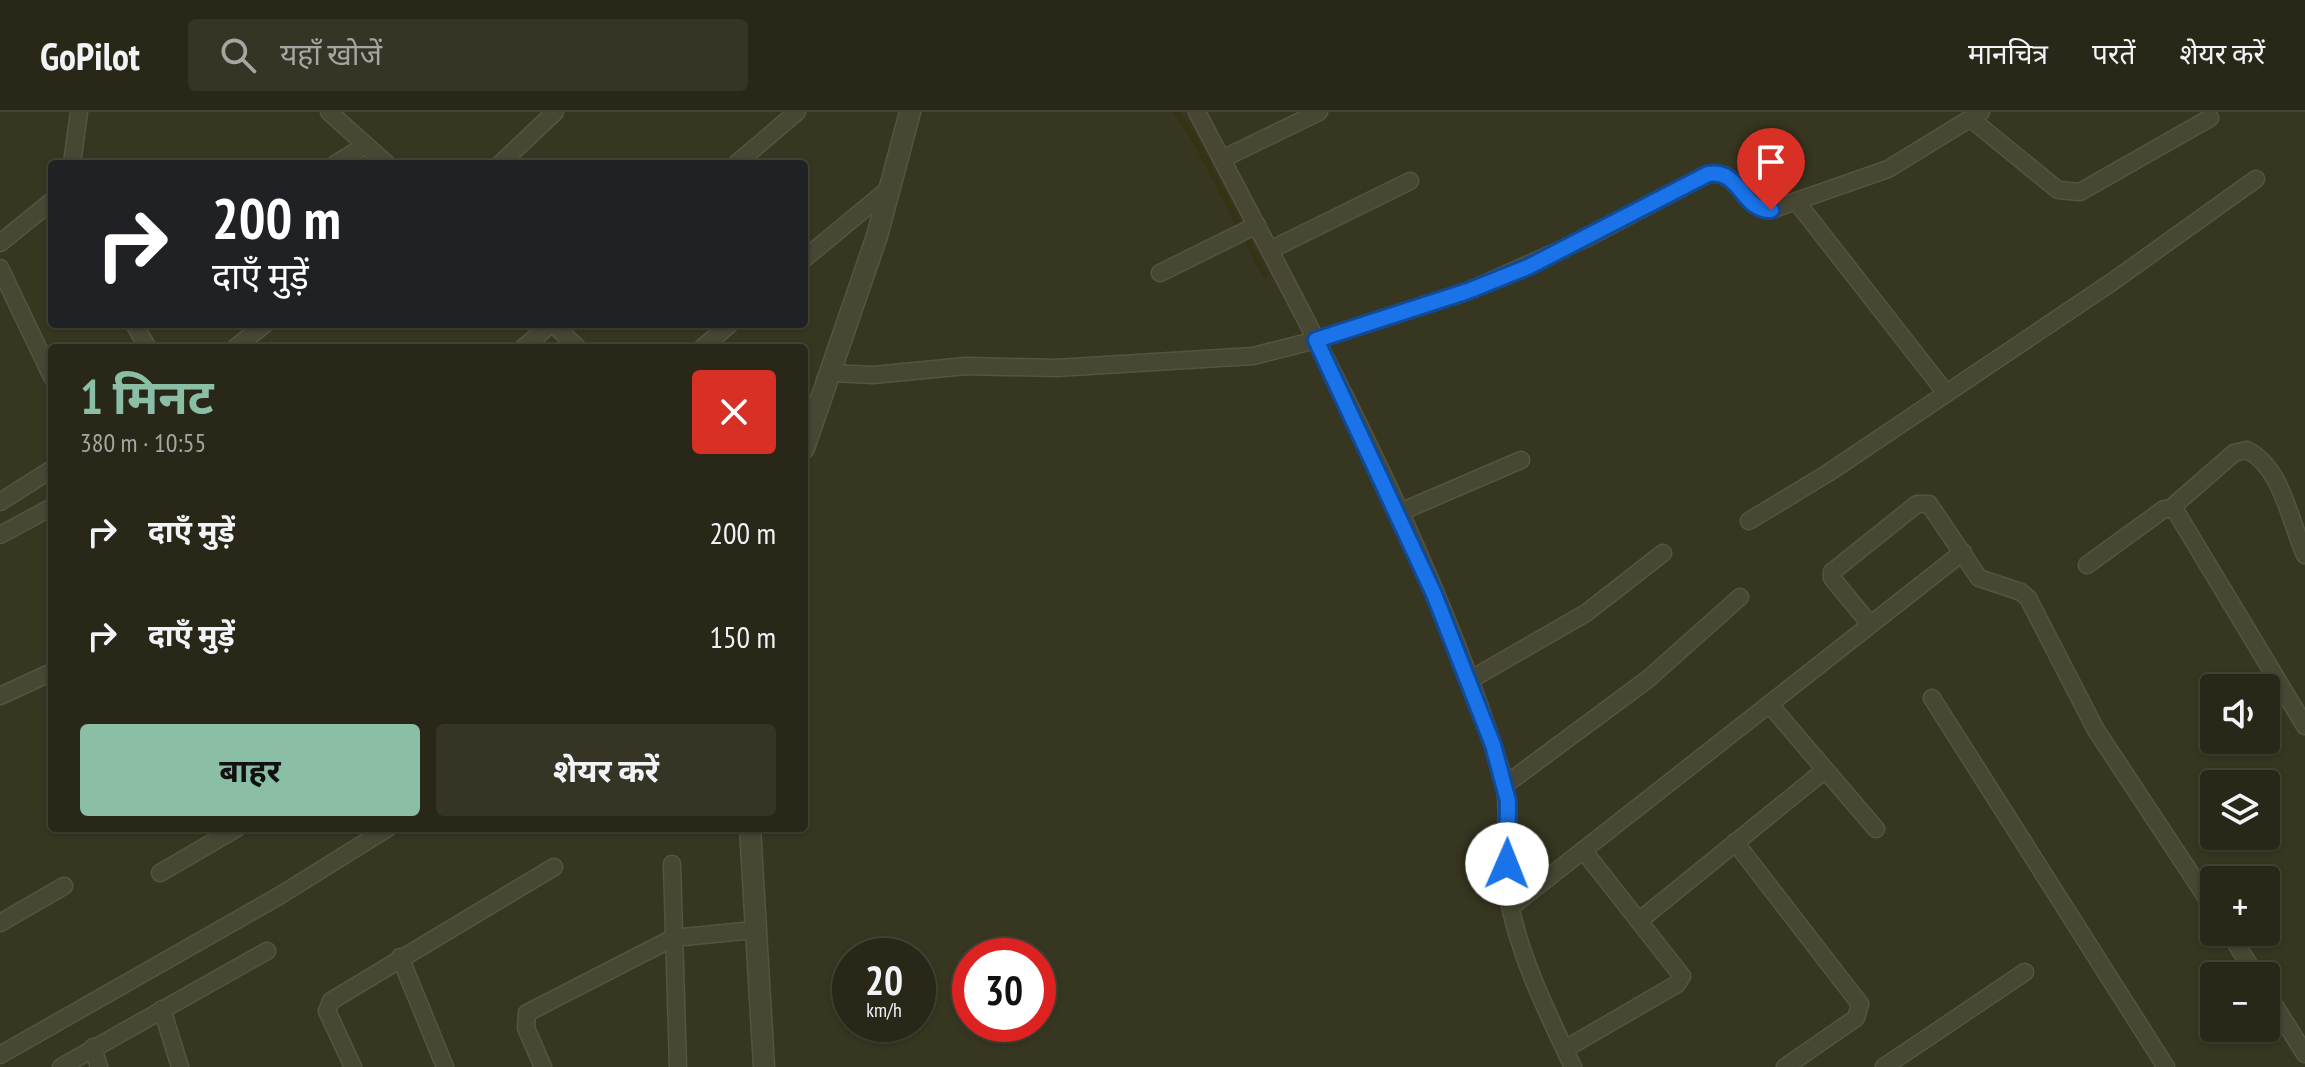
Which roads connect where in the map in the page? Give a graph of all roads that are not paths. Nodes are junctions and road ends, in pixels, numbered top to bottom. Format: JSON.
{"nodes":[{"id":1,"x":79,"y":112,"type":"edge"},
{"id":2,"x":329,"y":112,"type":"edge"},
{"id":3,"x":555,"y":112,"type":"edge"},
{"id":4,"x":797,"y":112,"type":"edge"},
{"id":5,"x":910,"y":112,"type":"edge"},
{"id":6,"x":1197,"y":112,"type":"edge"},
{"id":7,"x":1319,"y":112,"type":"edge"},
{"id":8,"x":1976,"y":116,"type":"edge"},
{"id":9,"x":2210,"y":118,"type":"dead end"},
{"id":10,"x":366,"y":145,"type":"junction"},
{"id":11,"x":1222,"y":159,"type":"junction"},
{"id":12,"x":73,"y":160,"type":"edge"},
{"id":13,"x":342,"y":160,"type":"edge"},
{"id":14,"x":383,"y":160,"type":"edge"},
{"id":15,"x":504,"y":160,"type":"edge"},
{"id":16,"x":741,"y":160,"type":"edge"},
{"id":17,"x":2256,"y":179,"type":"dead end"},
{"id":18,"x":1410,"y":181,"type":"dead end"},
{"id":19,"x":891,"y":187,"type":"junction"},
{"id":20,"x":1796,"y":201,"type":"junction"},
{"id":21,"x":48,"y":204,"type":"edge"},
{"id":22,"x":1247,"y":229,"type":"junction"},
{"id":23,"x":0,"y":243,"type":"edge"},
{"id":24,"x":1270,"y":250,"type":"junction"},
{"id":25,"x":808,"y":256,"type":"edge"},
{"id":26,"x":0,"y":268,"type":"edge"},
{"id":27,"x":1160,"y":273,"type":"dead end"},
{"id":28,"x":260,"y":328,"type":"edge"},
{"id":29,"x":547,"y":328,"type":"edge"},
{"id":30,"x":556,"y":328,"type":"edge"},
{"id":31,"x":725,"y":328,"type":"edge"},
{"id":32,"x":1316,"y":340,"type":"junction"},
{"id":33,"x":240,"y":344,"type":"edge"},
{"id":34,"x":528,"y":344,"type":"edge"},
{"id":35,"x":574,"y":344,"type":"edge"},
{"id":36,"x":707,"y":344,"type":"edge"},
{"id":37,"x":48,"y":369,"type":"edge"},
{"id":38,"x":832,"y":373,"type":"junction"},
{"id":39,"x":1946,"y":393,"type":"junction"},
{"id":40,"x":808,"y":437,"type":"edge"},
{"id":41,"x":1521,"y":460,"type":"dead end"},
{"id":42,"x":48,"y":472,"type":"edge"},
{"id":43,"x":0,"y":502,"type":"edge"},
{"id":44,"x":2171,"y":508,"type":"junction"},
{"id":45,"x":48,"y":509,"type":"edge"},
{"id":46,"x":1398,"y":513,"type":"junction"},
{"id":47,"x":1749,"y":521,"type":"dead end"},
{"id":48,"x":0,"y":535,"type":"edge"},
{"id":49,"x":1963,"y":552,"type":"junction"},
{"id":50,"x":1663,"y":553,"type":"dead end"},
{"id":51,"x":2305,"y":555,"type":"edge"},
{"id":52,"x":2087,"y":565,"type":"dead end"},
{"id":53,"x":1740,"y":597,"type":"dead end"},
{"id":54,"x":1869,"y":623,"type":"junction"},
{"id":55,"x":48,"y":674,"type":"edge"},
{"id":56,"x":1468,"y":681,"type":"junction"},
{"id":57,"x":0,"y":696,"type":"edge"},
{"id":58,"x":1932,"y":698,"type":"dead end"},
{"id":59,"x":1770,"y":705,"type":"junction"},
{"id":60,"x":2305,"y":726,"type":"edge"},
{"id":61,"x":1825,"y":770,"type":"junction"},
{"id":62,"x":1505,"y":785,"type":"junction"},
{"id":63,"x":1876,"y":829,"type":"dead end"},
{"id":64,"x":230,"y":832,"type":"edge"},
{"id":65,"x":382,"y":832,"type":"edge"},
{"id":66,"x":750,"y":832,"type":"edge"},
{"id":67,"x":1735,"y":842,"type":"junction"},
{"id":68,"x":1583,"y":850,"type":"junction"},
{"id":69,"x":672,"y":864,"type":"dead end"},
{"id":70,"x":554,"y":867,"type":"dead end"},
{"id":71,"x":160,"y":873,"type":"dead end"},
{"id":72,"x":64,"y":886,"type":"dead end"},
{"id":73,"x":2200,"y":888,"type":"edge"},
{"id":74,"x":1511,"y":907,"type":"junction"},
{"id":75,"x":1640,"y":920,"type":"junction"},
{"id":76,"x":0,"y":923,"type":"edge"},
{"id":77,"x":754,"y":930,"type":"junction"},
{"id":78,"x":673,"y":938,"type":"junction"},
{"id":79,"x":267,"y":951,"type":"dead end"},
{"id":80,"x":400,"y":957,"type":"junction"},
{"id":81,"x":2025,"y":972,"type":"dead end"},
{"id":82,"x":162,"y":1009,"type":"junction"},
{"id":83,"x":2280,"y":1014,"type":"edge"},
{"id":84,"x":93,"y":1047,"type":"junction"},
{"id":85,"x":1565,"y":1049,"type":"junction"},
{"id":86,"x":2305,"y":1054,"type":"edge"},
{"id":87,"x":0,"y":1055,"type":"edge"},
{"id":88,"x":61,"y":1067,"type":"edge"},
{"id":89,"x":99,"y":1067,"type":"edge"},
{"id":90,"x":180,"y":1067,"type":"edge"},
{"id":91,"x":353,"y":1067,"type":"edge"},
{"id":92,"x":445,"y":1067,"type":"edge"},
{"id":93,"x":543,"y":1067,"type":"edge"},
{"id":94,"x":678,"y":1067,"type":"edge"},
{"id":95,"x":764,"y":1067,"type":"edge"},
{"id":96,"x":1573,"y":1067,"type":"edge"},
{"id":97,"x":1785,"y":1067,"type":"edge"},
{"id":98,"x":1884,"y":1067,"type":"edge"},
{"id":99,"x":2166,"y":1067,"type":"edge"}],
"edges":[{"from":1,"to":12,"type":"street"},
{"from":2,"to":10,"type":"street"},
{"from":3,"to":15,"type":"street"},
{"from":4,"to":16,"type":"street"},
{"from":5,"to":19,"type":"street"},
{"from":6,"to":11,"type":"street"},
{"from":7,"to":11,"type":"street"},
{"from":8,"to":9,"type":"street"},
{"from":8,"to":20,"type":"street"},
{"from":10,"to":13,"type":"street"},
{"from":10,"to":14,"type":"street"},
{"from":11,"to":22,"type":"street"},
{"from":17,"to":39,"type":"street"},
{"from":18,"to":24,"type":"street"},
{"from":19,"to":25,"type":"street"},
{"from":19,"to":38,"type":"street"},
{"from":20,"to":32,"type":"street"},
{"from":20,"to":39,"type":"street"},
{"from":21,"to":23,"type":"street"},
{"from":22,"to":24,"type":"street"},
{"from":22,"to":27,"type":"street"},
{"from":24,"to":32,"type":"street"},
{"from":26,"to":37,"type":"street"},
{"from":28,"to":33,"type":"street"},
{"from":29,"to":34,"type":"street"},
{"from":30,"to":35,"type":"street"},
{"from":31,"to":36,"type":"street"},
{"from":32,"to":38,"type":"street"},
{"from":32,"to":46,"type":"street"},
{"from":38,"to":40,"type":"street"},
{"from":39,"to":47,"type":"street"},
{"from":41,"to":46,"type":"street"},
{"from":42,"to":43,"type":"street"},
{"from":44,"to":51,"type":"street"},
{"from":44,"to":52,"type":"street"},
{"from":44,"to":60,"type":"street"},
{"from":45,"to":48,"type":"street"},
{"from":46,"to":56,"type":"street"},
{"from":49,"to":54,"type":"street"},
{"from":49,"to":54,"type":"street"},
{"from":49,"to":73,"type":"street"},
{"from":50,"to":56,"type":"street"},
{"from":53,"to":62,"type":"street"},
{"from":54,"to":59,"type":"street"},
{"from":55,"to":57,"type":"street"},
{"from":56,"to":62,"type":"street"},
{"from":58,"to":99,"type":"street"},
{"from":59,"to":61,"type":"street"},
{"from":59,"to":68,"type":"street"},
{"from":61,"to":63,"type":"street"},
{"from":61,"to":67,"type":"street"},
{"from":62,"to":74,"type":"street"},
{"from":64,"to":71,"type":"street"},
{"from":65,"to":87,"type":"street"},
{"from":66,"to":77,"type":"street"},
{"from":67,"to":75,"type":"street"},
{"from":67,"to":97,"type":"street"},
{"from":68,"to":74,"type":"street"},
{"from":68,"to":75,"type":"street"},
{"from":69,"to":78,"type":"street"},
{"from":70,"to":80,"type":"street"},
{"from":72,"to":76,"type":"street"},
{"from":74,"to":85,"type":"street"},
{"from":75,"to":85,"type":"street"},
{"from":77,"to":78,"type":"street"},
{"from":77,"to":95,"type":"street"},
{"from":78,"to":93,"type":"street"},
{"from":78,"to":94,"type":"street"},
{"from":79,"to":82,"type":"street"},
{"from":80,"to":91,"type":"street"},
{"from":80,"to":92,"type":"street"},
{"from":81,"to":98,"type":"street"},
{"from":82,"to":84,"type":"street"},
{"from":82,"to":90,"type":"street"},
{"from":83,"to":86,"type":"street"},
{"from":84,"to":88,"type":"street"},
{"from":84,"to":89,"type":"street"},
{"from":85,"to":96,"type":"street"}]}
